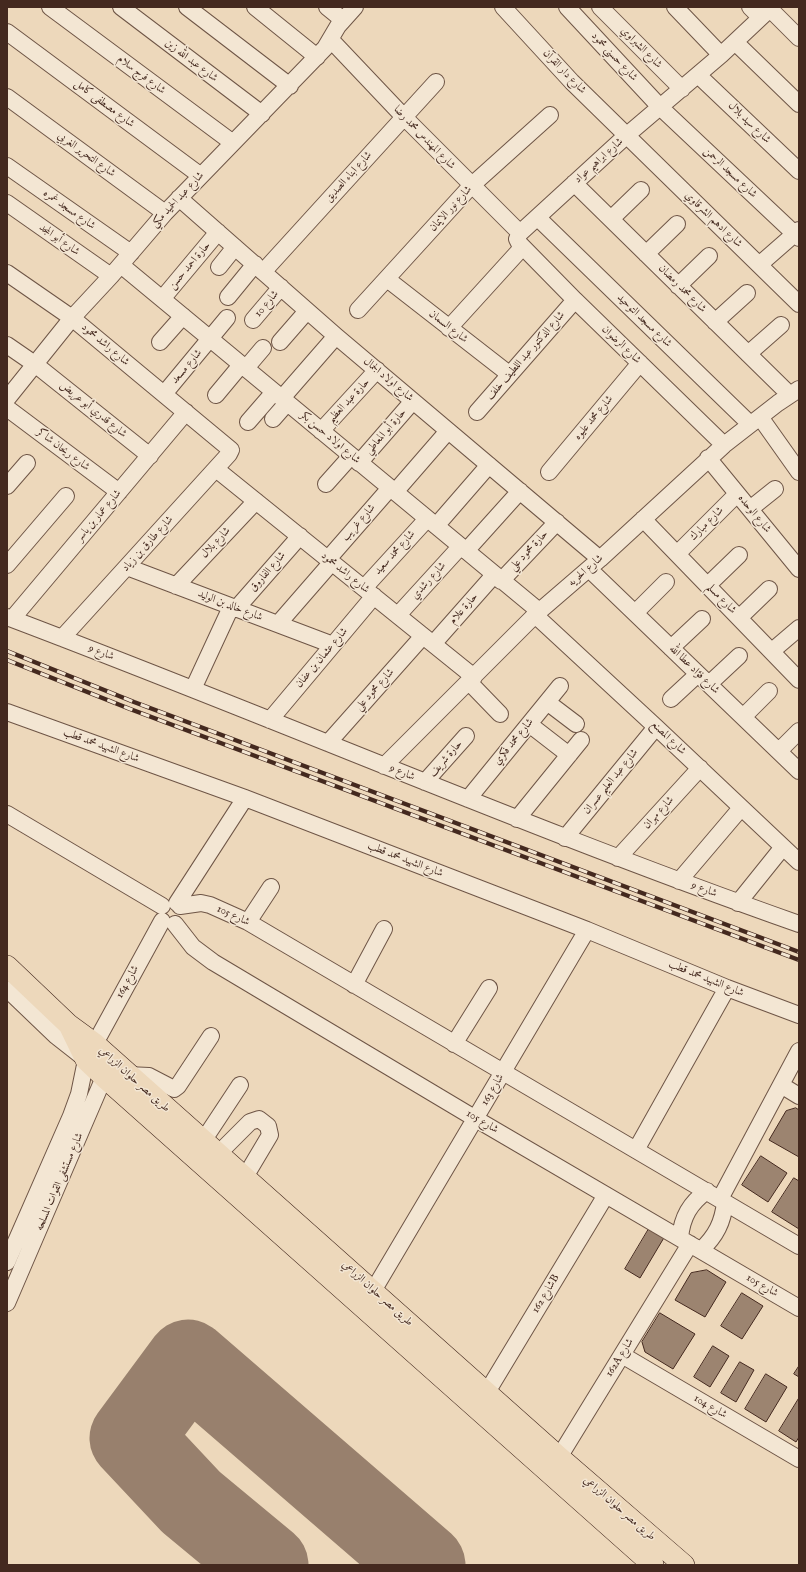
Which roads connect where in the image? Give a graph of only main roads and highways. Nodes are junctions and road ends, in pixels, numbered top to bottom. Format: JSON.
{"nodes":[{"id":1,"x":7,"y":966,"type":"edge"},
{"id":2,"x":108,"y":1069,"type":"junction"},
{"id":3,"x":209,"y":1154,"type":"junction"},
{"id":4,"x":240,"y":1186,"type":"junction"},
{"id":5,"x":554,"y":1465,"type":"junction"},
{"id":6,"x":653,"y":1565,"type":"edge"},
{"id":7,"x":684,"y":1565,"type":"edge"}],
"edges":[{"from":1,"to":2,"type":"main road","name":"طريق مصر حلوان الزراعي"},
{"from":2,"to":3,"type":"main road","name":"طريق مصر حلوان الزراعي"},
{"from":2,"to":3,"type":"main road","name":"طريق مصر حلوان الزراعي"},
{"from":3,"to":4,"type":"main road","name":"طريق مصر حلوان الزراعي"},
{"from":4,"to":5,"type":"main road","name":"طريق مصر حلوان الزراعي"},
{"from":4,"to":5,"type":"main road","name":"طريق مصر حلوان الزراعي"},
{"from":5,"to":6,"type":"main road","name":"طريق مصر حلوان الزراعي"},
{"from":5,"to":7,"type":"main road","name":"طريق مصر حلوان الزراعي"}]}
